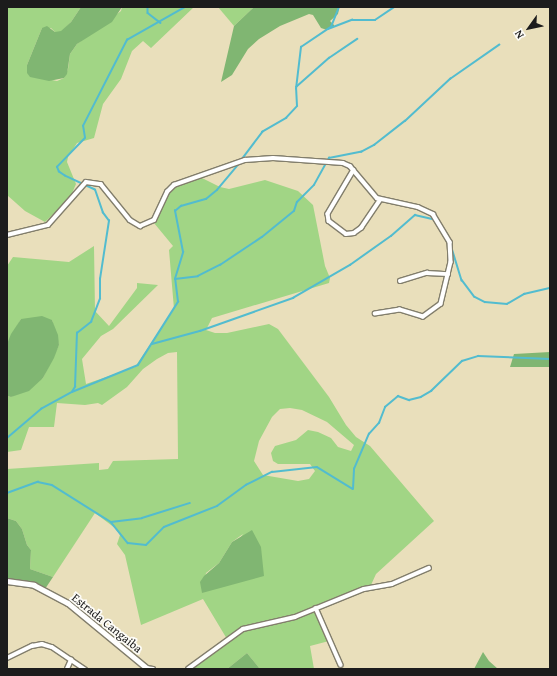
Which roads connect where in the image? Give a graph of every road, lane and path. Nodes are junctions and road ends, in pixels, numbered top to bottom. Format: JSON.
{"nodes":[{"id":1,"x":354,"y":170,"type":"junction"},
{"id":2,"x":380,"y":200,"type":"junction"},
{"id":3,"x":7,"y":235,"type":"edge"},
{"id":4,"x":448,"y":274,"type":"junction"},
{"id":5,"x":400,"y":281,"type":"dead end"},
{"id":6,"x":375,"y":314,"type":"dead end"},
{"id":7,"x":430,"y":568,"type":"dead end"},
{"id":8,"x":7,"y":581,"type":"edge"},
{"id":9,"x":316,"y":608,"type":"junction"},
{"id":10,"x":7,"y":658,"type":"edge"},
{"id":11,"x":71,"y":660,"type":"junction"},
{"id":12,"x":341,"y":664,"type":"dead end"},
{"id":13,"x":147,"y":668,"type":"edge"},
{"id":14,"x":67,"y":669,"type":"edge"},
{"id":15,"x":85,"y":669,"type":"edge"},
{"id":16,"x":153,"y":669,"type":"edge"},
{"id":17,"x":188,"y":669,"type":"edge"}],
"edges":[{"from":1,"to":2,"type":"street"},
{"from":1,"to":2,"type":"street"},
{"from":1,"to":3,"type":"street"},
{"from":2,"to":4,"type":"street"},
{"from":4,"to":5,"type":"street"},
{"from":4,"to":6,"type":"street"},
{"from":7,"to":9,"type":"street"},
{"from":8,"to":13,"type":"street","name":"Estrada Cangaiba"},
{"from":9,"to":12,"type":"street"},
{"from":9,"to":17,"type":"street"},
{"from":10,"to":11,"type":"street"},
{"from":11,"to":14,"type":"street"},
{"from":11,"to":15,"type":"street"},
{"from":13,"to":16,"type":"street"}]}
